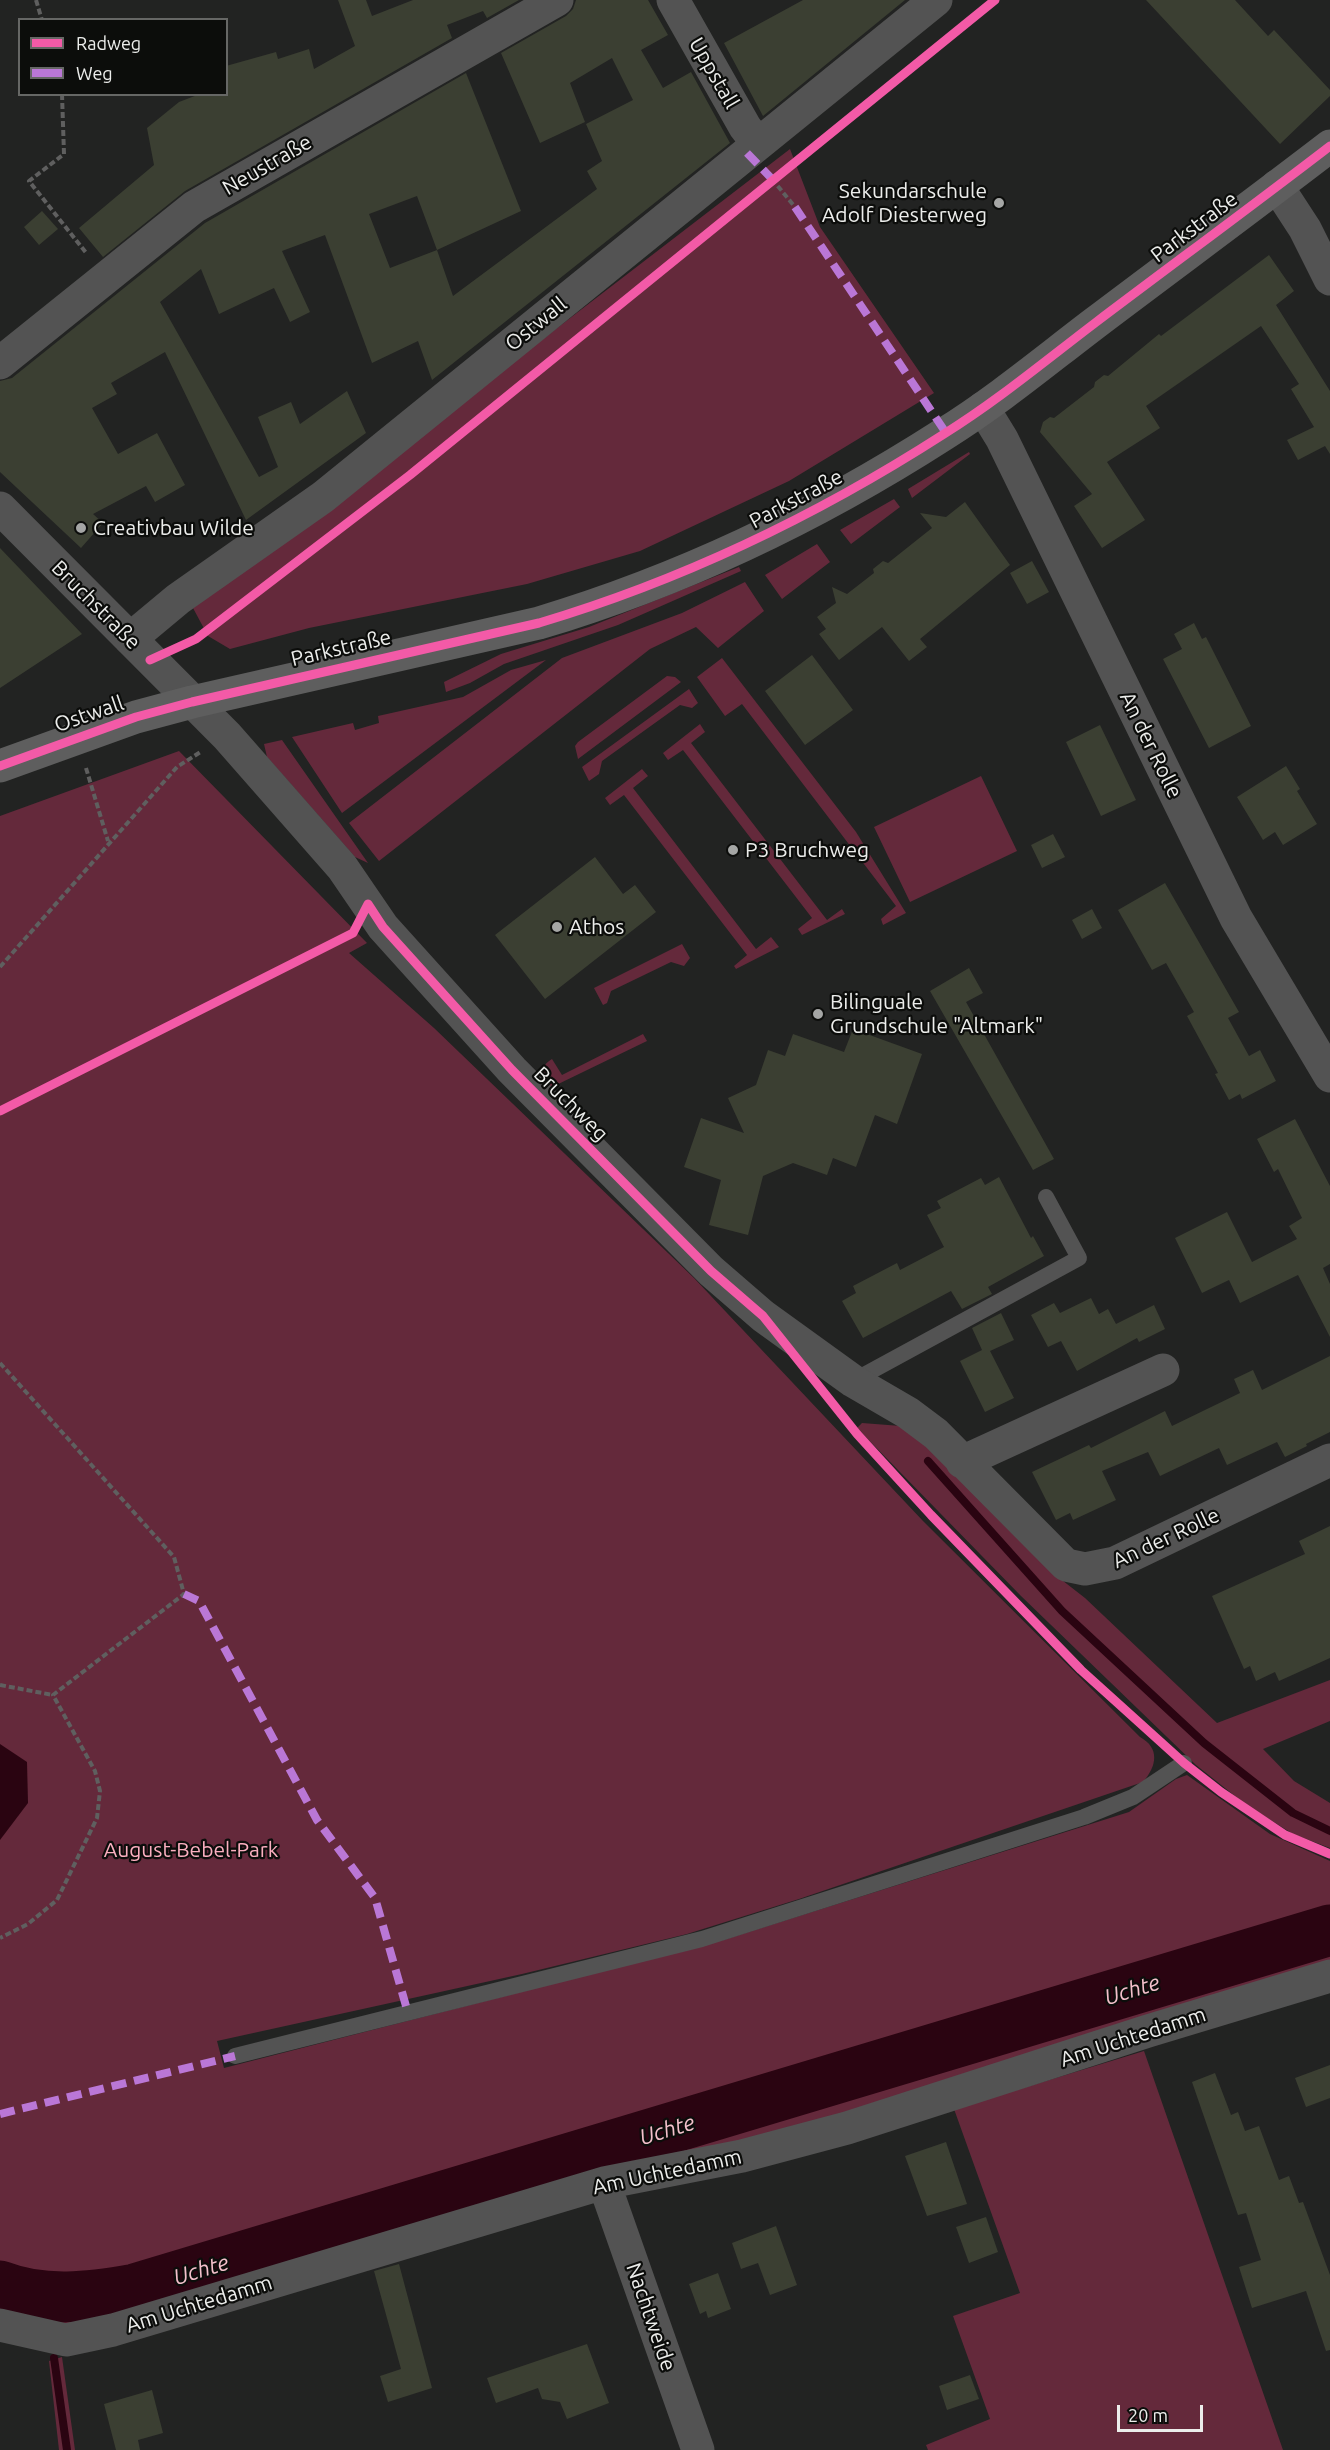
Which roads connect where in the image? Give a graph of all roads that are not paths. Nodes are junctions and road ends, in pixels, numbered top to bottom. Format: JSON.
{"nodes":[{"id":1,"x":557,"y":0,"type":"edge"},
{"id":2,"x":673,"y":0,"type":"edge"},
{"id":3,"x":936,"y":0,"type":"edge"},
{"id":4,"x":758,"y":144,"type":"junction"},
{"id":5,"x":1330,"y":146,"type":"edge"},
{"id":6,"x":1277,"y":186,"type":"junction"},
{"id":7,"x":1330,"y":279,"type":"edge"},
{"id":8,"x":0,"y":363,"type":"edge"},
{"id":9,"x":983,"y":408,"type":"junction"},
{"id":10,"x":0,"y":508,"type":"edge"},
{"id":11,"x":130,"y":639,"type":"junction"},
{"id":12,"x":192,"y":702,"type":"junction"},
{"id":13,"x":0,"y":766,"type":"edge"},
{"id":14,"x":1330,"y":1076,"type":"edge"},
{"id":15,"x":1046,"y":1197,"type":"dead end"},
{"id":16,"x":763,"y":1316,"type":"joint"},
{"id":17,"x":1163,"y":1370,"type":"dead end"},
{"id":18,"x":853,"y":1381,"type":"junction"},
{"id":19,"x":1330,"y":1460,"type":"edge"},
{"id":20,"x":962,"y":1462,"type":"junction"},
{"id":21,"x":1184,"y":1762,"type":"dead end"},
{"id":22,"x":1330,"y":1976,"type":"edge"},
{"id":23,"x":235,"y":2056,"type":"dead end"},
{"id":24,"x":604,"y":2183,"type":"junction"},
{"id":25,"x":0,"y":2325,"type":"edge"},
{"id":26,"x":698,"y":2450,"type":"edge"}],
"edges":[{"from":1,"to":8,"type":"street","name":"Neustraße"},
{"from":2,"to":4,"type":"street","name":"Uppstall"},
{"from":3,"to":4,"type":"street","name":"Ostwall"},
{"from":4,"to":11,"type":"street","name":"Ostwall"},
{"from":5,"to":6,"type":"main road","name":"Parkstraße"},
{"from":6,"to":7,"type":"street"},
{"from":6,"to":9,"type":"main road","name":"Parkstraße"},
{"from":9,"to":12,"type":"main road","name":"Parkstraße"},
{"from":9,"to":14,"type":"street","name":"An der Rolle"},
{"from":10,"to":11,"type":"street","name":"Bruchstraße"},
{"from":11,"to":12,"type":"street","name":"Bruchstraße"},
{"from":12,"to":13,"type":"main road","name":"Ostwall"},
{"from":12,"to":16,"type":"street","name":"Bruchweg"},
{"from":15,"to":18,"type":"lane"},
{"from":16,"to":18,"type":"street","name":"An der Rolle"},
{"from":17,"to":20,"type":"street"},
{"from":18,"to":20,"type":"street","name":"An der Rolle"},
{"from":19,"to":20,"type":"street","name":"An der Rolle"},
{"from":21,"to":23,"type":"lane"},
{"from":22,"to":24,"type":"street","name":"Am Uchtedamm"},
{"from":24,"to":25,"type":"street","name":"Am Uchtedamm"},
{"from":24,"to":26,"type":"street","name":"Nachtweide"}]}
